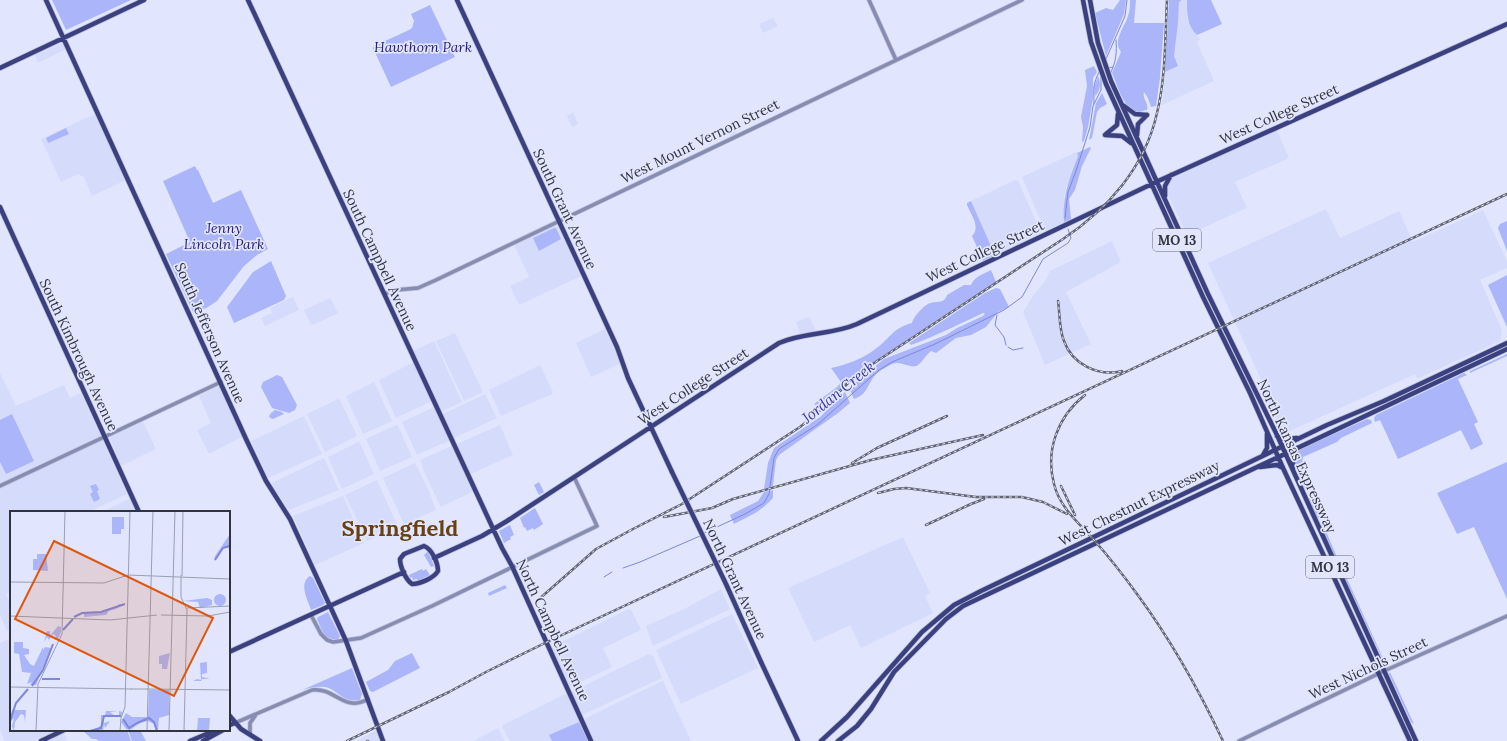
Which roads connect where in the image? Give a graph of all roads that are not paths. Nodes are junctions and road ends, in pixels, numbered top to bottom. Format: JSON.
{"nodes":[{"id":1,"x":46,"y":0,"type":"edge"},
{"id":2,"x":144,"y":0,"type":"edge"},
{"id":3,"x":248,"y":0,"type":"edge"},
{"id":4,"x":457,"y":0,"type":"edge"},
{"id":5,"x":869,"y":0,"type":"edge"},
{"id":6,"x":1022,"y":0,"type":"edge"},
{"id":7,"x":1084,"y":0,"type":"edge"},
{"id":8,"x":1091,"y":2,"type":"edge"},
{"id":9,"x":1507,"y":24,"type":"edge"},
{"id":10,"x":63,"y":38,"type":"junction"},
{"id":11,"x":896,"y":60,"type":"junction"},
{"id":12,"x":0,"y":68,"type":"edge"},
{"id":13,"x":1120,"y":101,"type":"junction"},
{"id":14,"x":1118,"y":111,"type":"junction"},
{"id":15,"x":1138,"y":141,"type":"junction"},
{"id":16,"x":1134,"y":148,"type":"junction"},
{"id":17,"x":1171,"y":175,"type":"junction"},
{"id":18,"x":1156,"y":182,"type":"junction"},
{"id":19,"x":1151,"y":184,"type":"junction"},
{"id":20,"x":1165,"y":200,"type":"junction"},
{"id":21,"x":0,"y":207,"type":"edge"},
{"id":22,"x":558,"y":221,"type":"junction"},
{"id":23,"x":384,"y":294,"type":"junction"},
{"id":24,"x":1507,"y":343,"type":"edge"},
{"id":25,"x":1507,"y":350,"type":"edge"},
{"id":26,"x":221,"y":382,"type":"junction"},
{"id":27,"x":651,"y":427,"type":"junction"},
{"id":28,"x":1265,"y":427,"type":"junction"},
{"id":29,"x":1277,"y":435,"type":"junction"},
{"id":30,"x":105,"y":437,"type":"junction"},
{"id":31,"x":1301,"y":438,"type":"junction"},
{"id":32,"x":1282,"y":447,"type":"junction"},
{"id":33,"x":1298,"y":448,"type":"junction"},
{"id":34,"x":1275,"y":450,"type":"junction"},
{"id":35,"x":1284,"y":454,"type":"junction"},
{"id":36,"x":1259,"y":457,"type":"junction"},
{"id":37,"x":1278,"y":457,"type":"junction"},
{"id":38,"x":1254,"y":468,"type":"junction"},
{"id":39,"x":1283,"y":468,"type":"junction"},
{"id":40,"x":1294,"y":475,"type":"junction"},
{"id":41,"x":574,"y":477,"type":"junction"},
{"id":42,"x":0,"y":486,"type":"edge"},
{"id":43,"x":139,"y":511,"type":"edge"},
{"id":44,"x":494,"y":529,"type":"junction"},
{"id":45,"x":434,"y":558,"type":"junction"},
{"id":46,"x":512,"y":566,"type":"junction"},
{"id":47,"x":404,"y":572,"type":"junction"},
{"id":48,"x":330,"y":606,"type":"junction"},
{"id":49,"x":311,"y":615,"type":"junction"},
{"id":50,"x":1507,"y":616,"type":"edge"},
{"id":51,"x":346,"y":641,"type":"junction"},
{"id":52,"x":230,"y":652,"type":"edge"},
{"id":53,"x":1384,"y":672,"type":"junction"},
{"id":54,"x":1379,"y":674,"type":"junction"},
{"id":55,"x":368,"y":698,"type":"junction"},
{"id":56,"x":257,"y":714,"type":"junction"},
{"id":57,"x":230,"y":716,"type":"edge"},
{"id":58,"x":235,"y":723,"type":"junction"},
{"id":59,"x":230,"y":726,"type":"edge"},
{"id":60,"x":62,"y":731,"type":"edge"},
{"id":61,"x":214,"y":731,"type":"edge"},
{"id":62,"x":222,"y":731,"type":"edge"},
{"id":63,"x":250,"y":736,"type":"junction"},
{"id":64,"x":797,"y":740,"type":"edge"},
{"id":65,"x":41,"y":741,"type":"edge"},
{"id":66,"x":190,"y":741,"type":"edge"},
{"id":67,"x":203,"y":741,"type":"edge"},
{"id":68,"x":260,"y":741,"type":"edge"},
{"id":69,"x":383,"y":741,"type":"edge"},
{"id":70,"x":591,"y":741,"type":"edge"},
{"id":71,"x":801,"y":741,"type":"edge"},
{"id":72,"x":820,"y":741,"type":"edge"},
{"id":73,"x":838,"y":741,"type":"edge"},
{"id":74,"x":1239,"y":741,"type":"edge"},
{"id":75,"x":1410,"y":741,"type":"edge"},
{"id":76,"x":1416,"y":741,"type":"edge"}],
"edges":[{"from":1,"to":10,"type":"main road","name":"South Jefferson Avenue"},
{"from":2,"to":10,"type":"main road"},
{"from":3,"to":23,"type":"main road","name":"South Campbell Avenue"},
{"from":4,"to":22,"type":"main road","name":"South Grant Avenue"},
{"from":5,"to":11,"type":"street"},
{"from":6,"to":11,"type":"street","name":"West Mount Vernon Street"},
{"from":7,"to":14,"type":"main road","number":"MO 13"},
{"from":8,"to":13,"type":"main road","number":"MO 13"},
{"from":9,"to":17,"type":"main road","name":"West College Street"},
{"from":10,"to":12,"type":"main road"},
{"from":10,"to":26,"type":"main road","name":"South Jefferson Avenue"},
{"from":11,"to":22,"type":"street","name":"West Mount Vernon Street"},
{"from":13,"to":15,"type":"main road","number":"MO 13"},
{"from":13,"to":15,"type":"main road"},
{"from":14,"to":16,"type":"main road","number":"MO 13"},
{"from":14,"to":16,"type":"main road"},
{"from":15,"to":18,"type":"main road","number":"MO 13"},
{"from":16,"to":19,"type":"main road","number":"MO 13"},
{"from":17,"to":18,"type":"main road","name":"West College Street"},
{"from":17,"to":20,"type":"main road"},
{"from":18,"to":19,"type":"main road","name":"West College Street"},
{"from":18,"to":20,"type":"main road","name":"North Kansas Expressway","number":"MO 13"},
{"from":19,"to":27,"type":"main road","name":"West College Street"},
{"from":19,"to":28,"type":"main road","name":"North Kansas Expressway","number":"MO 13"},
{"from":20,"to":29,"type":"main road","name":"North Kansas Expressway","number":"MO 13"},
{"from":21,"to":30,"type":"main road","name":"South Kimbrough Avenue"},
{"from":22,"to":23,"type":"street","name":"West Mount Vernon Street"},
{"from":22,"to":27,"type":"main road","name":"South Grant Avenue"},
{"from":23,"to":44,"type":"main road","name":"South Campbell Avenue"},
{"from":24,"to":31,"type":"main road","name":"West Chestnut Expressway"},
{"from":25,"to":33,"type":"main road","name":"West Chestnut Expressway"},
{"from":26,"to":30,"type":"street"},
{"from":26,"to":48,"type":"main road","name":"South Jefferson Avenue"},
{"from":27,"to":41,"type":"main road","name":"West College Street"},
{"from":27,"to":64,"type":"main road","name":"North Grant Avenue","bridge":true},
{"from":28,"to":34,"type":"main road","name":"North Kansas Expressway","number":"MO 13"},
{"from":28,"to":36,"type":"main road"},
{"from":29,"to":31,"type":"main road"},
{"from":29,"to":32,"type":"main road","name":"North Kansas Expressway","number":"MO 13"},
{"from":30,"to":42,"type":"street"},
{"from":30,"to":43,"type":"main road","name":"South Kimbrough Avenue"},
{"from":31,"to":32,"type":"main road","name":"West Chestnut Expressway"},
{"from":32,"to":34,"type":"main road","name":"West Chestnut Expressway"},
{"from":32,"to":35,"type":"main road","name":"North Kansas Expressway","number":"MO 13"},
{"from":33,"to":35,"type":"main road","name":"West Chestnut Expressway"},
{"from":33,"to":40,"type":"main road"},
{"from":34,"to":36,"type":"main road","name":"West Chestnut Expressway"},
{"from":34,"to":37,"type":"main road","name":"North Kansas Expressway","number":"MO 13"},
{"from":35,"to":37,"type":"main road","name":"West Chestnut Expressway"},
{"from":35,"to":40,"type":"main road","name":"North Kansas Expressway","number":"MO 13"},
{"from":36,"to":72,"type":"main road","name":"West Chestnut Expressway"},
{"from":37,"to":38,"type":"main road","name":"West Chestnut Expressway"},
{"from":37,"to":39,"type":"main road","name":"North Kansas Expressway","number":"MO 13"},
{"from":38,"to":39,"type":"main road"},
{"from":38,"to":73,"type":"main road","name":"West Chestnut Expressway"},
{"from":39,"to":54,"type":"main road","name":"North Kansas Expressway","number":"MO 13"},
{"from":40,"to":53,"type":"main road","name":"North Kansas Expressway","number":"MO 13"},
{"from":41,"to":44,"type":"main road","name":"West College Street"},
{"from":41,"to":46,"type":"street"},
{"from":44,"to":45,"type":"main road","name":"West College Street"},
{"from":44,"to":46,"type":"main road","name":"North Campbell Avenue"},
{"from":45,"to":47,"type":"main road"},
{"from":45,"to":47,"type":"main road"},
{"from":46,"to":51,"type":"street"},
{"from":46,"to":70,"type":"main road","name":"North Campbell Avenue"},
{"from":47,"to":48,"type":"main road"},
{"from":48,"to":49,"type":"main road"},
{"from":48,"to":51,"type":"main road","name":"South Jefferson Avenue"},
{"from":49,"to":51,"type":"street"},
{"from":49,"to":52,"type":"main road"},
{"from":50,"to":53,"type":"street","name":"West Nichols Street"},
{"from":51,"to":55,"type":"main road","name":"South Jefferson Avenue"},
{"from":53,"to":54,"type":"street","name":"West Nichols Street"},
{"from":53,"to":76,"type":"main road","name":"North Kansas Expressway","number":"MO 13"},
{"from":54,"to":74,"type":"street","name":"West Nichols Street"},
{"from":54,"to":75,"type":"main road","name":"North Kansas Expressway","number":"MO 13"},
{"from":55,"to":56,"type":"street"},
{"from":55,"to":69,"type":"main road","name":"South Jefferson Avenue"},
{"from":56,"to":58,"type":"street"},
{"from":56,"to":63,"type":"street"},
{"from":57,"to":58,"type":"main road"},
{"from":58,"to":59,"type":"main road"},
{"from":58,"to":63,"type":"main road"},
{"from":60,"to":65,"type":"main road"},
{"from":61,"to":66,"type":"main road"},
{"from":62,"to":67,"type":"main road"},
{"from":63,"to":68,"type":"main road"},
{"from":64,"to":71,"type":"main road"}]}
